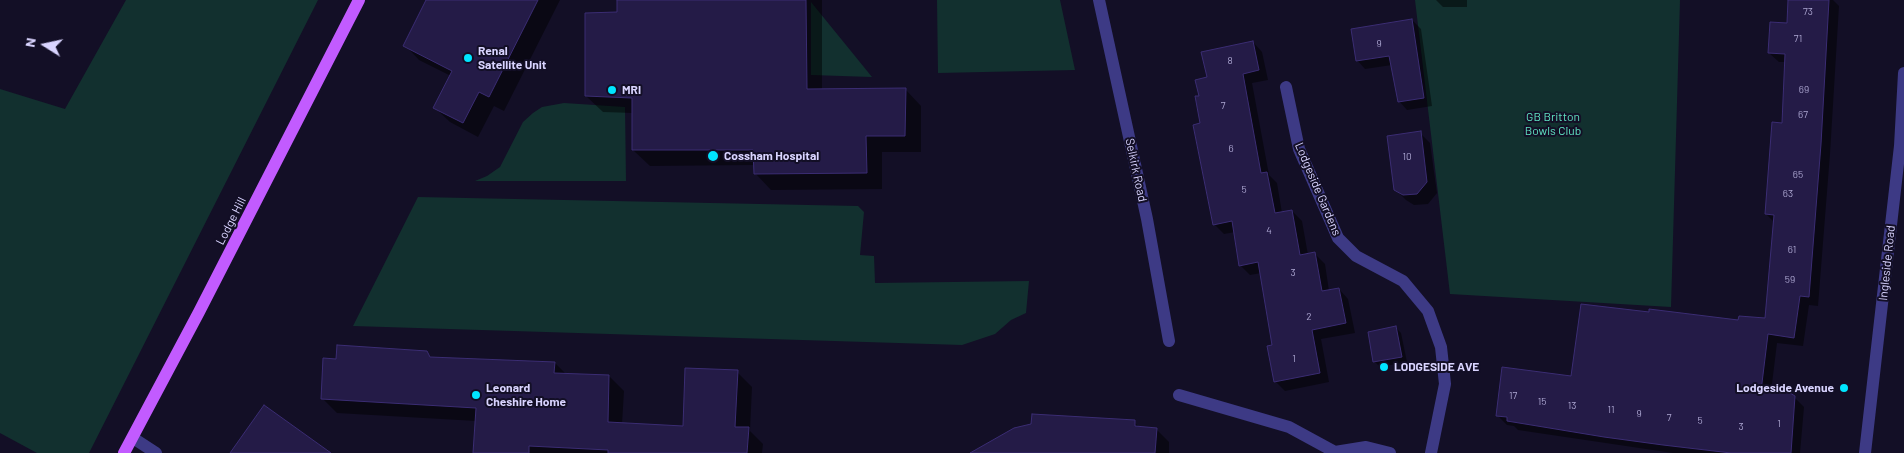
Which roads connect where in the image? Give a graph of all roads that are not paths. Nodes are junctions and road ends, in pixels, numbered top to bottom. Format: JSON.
{"nodes":[{"id":1,"x":360,"y":0,"type":"edge"},
{"id":2,"x":1098,"y":0,"type":"edge"},
{"id":3,"x":1904,"y":73,"type":"edge"},
{"id":4,"x":1286,"y":87,"type":"dead end"},
{"id":5,"x":1169,"y":341,"type":"dead end"},
{"id":6,"x":1179,"y":395,"type":"dead end"},
{"id":7,"x":133,"y":438,"type":"junction"},
{"id":8,"x":1334,"y":452,"type":"edge"},
{"id":9,"x":124,"y":453,"type":"edge"},
{"id":10,"x":156,"y":453,"type":"edge"},
{"id":11,"x":1390,"y":453,"type":"edge"},
{"id":12,"x":1431,"y":453,"type":"edge"},
{"id":13,"x":1865,"y":453,"type":"edge"}],
"edges":[{"from":1,"to":7,"type":"main road","name":"Lodge Hill"},
{"from":2,"to":5,"type":"street","name":"Selkirk Road"},
{"from":3,"to":13,"type":"street","name":"Ingleside Road"},
{"from":4,"to":12,"type":"street","name":"Lodgeside Gardens"},
{"from":6,"to":8,"type":"street"},
{"from":7,"to":9,"type":"main road","name":"Lodge Hill"},
{"from":7,"to":10,"type":"street"},
{"from":8,"to":11,"type":"street"}]}
